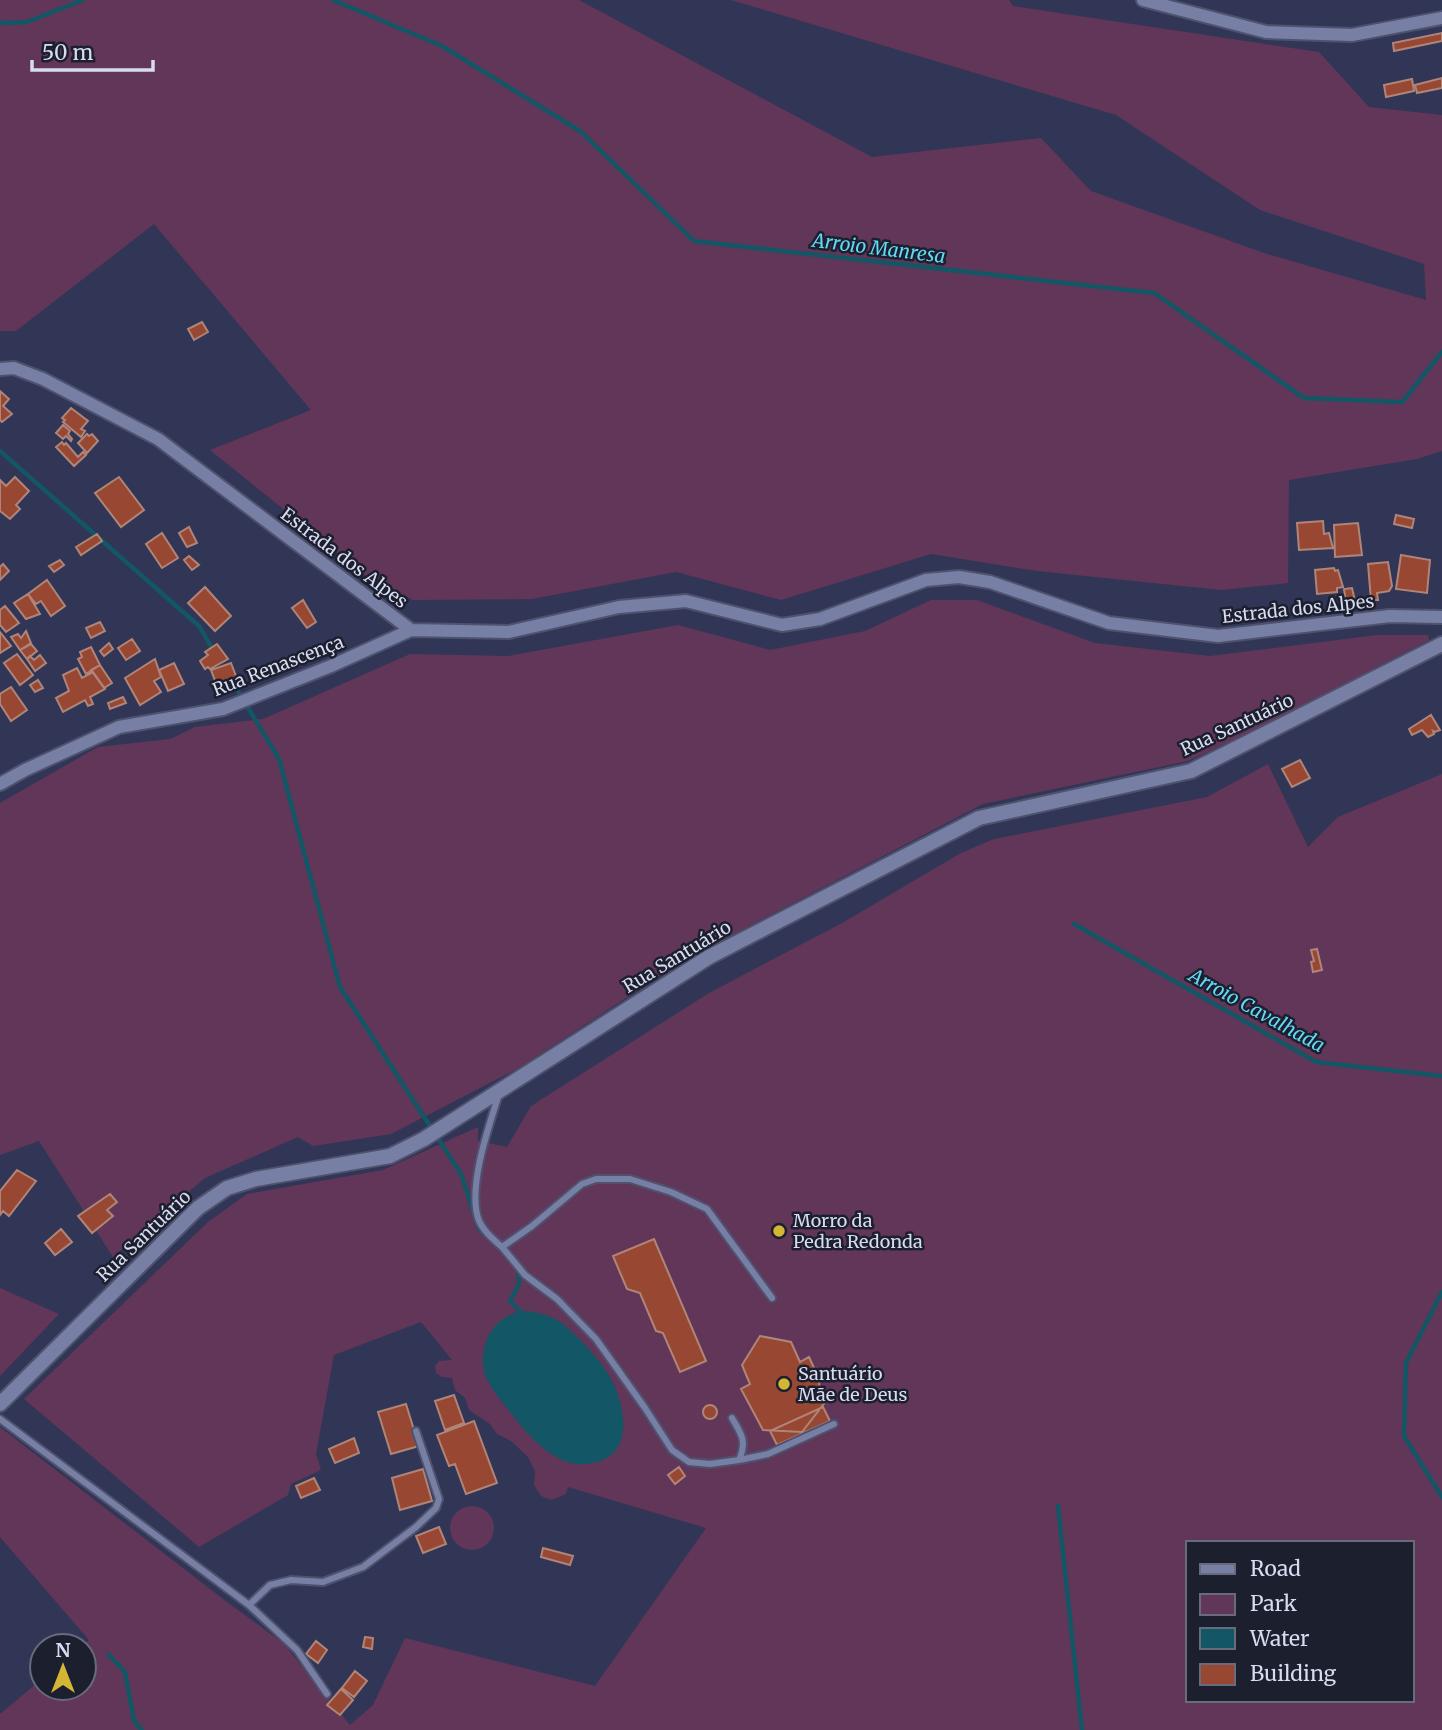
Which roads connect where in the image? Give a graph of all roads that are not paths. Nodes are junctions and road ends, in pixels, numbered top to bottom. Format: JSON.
{"nodes":[{"id":1,"x":1143,"y":0,"type":"edge"},
{"id":2,"x":1442,"y":18,"type":"edge"},
{"id":3,"x":0,"y":369,"type":"edge"},
{"id":4,"x":1442,"y":617,"type":"edge"},
{"id":5,"x":411,"y":630,"type":"junction"},
{"id":6,"x":1442,"y":644,"type":"edge"},
{"id":7,"x":0,"y":784,"type":"edge"},
{"id":8,"x":500,"y":1092,"type":"junction"},
{"id":9,"x":502,"y":1247,"type":"junction"},
{"id":10,"x":772,"y":1298,"type":"dead end"},
{"id":11,"x":0,"y":1404,"type":"edge"},
{"id":12,"x":732,"y":1418,"type":"dead end"},
{"id":13,"x":0,"y":1419,"type":"edge"},
{"id":14,"x":834,"y":1424,"type":"dead end"},
{"id":15,"x":416,"y":1431,"type":"dead end"},
{"id":16,"x":739,"y":1460,"type":"junction"},
{"id":17,"x":249,"y":1605,"type":"junction"},
{"id":18,"x":327,"y":1694,"type":"dead end"}],
"edges":[{"from":1,"to":2,"type":"street"},
{"from":3,"to":5,"type":"street","name":"Estrada dos Alpes"},
{"from":4,"to":5,"type":"street","name":"Estrada dos Alpes"},
{"from":5,"to":7,"type":"street","name":"Rua Renascença"},
{"from":6,"to":8,"type":"street","name":"Rua Santuário"},
{"from":8,"to":9,"type":"lane"},
{"from":8,"to":11,"type":"street","name":"Rua Santuário"},
{"from":9,"to":10,"type":"lane"},
{"from":9,"to":16,"type":"lane"},
{"from":12,"to":16,"type":"lane"},
{"from":13,"to":17,"type":"lane"},
{"from":14,"to":16,"type":"lane"},
{"from":15,"to":17,"type":"lane"},
{"from":17,"to":18,"type":"lane"}]}
